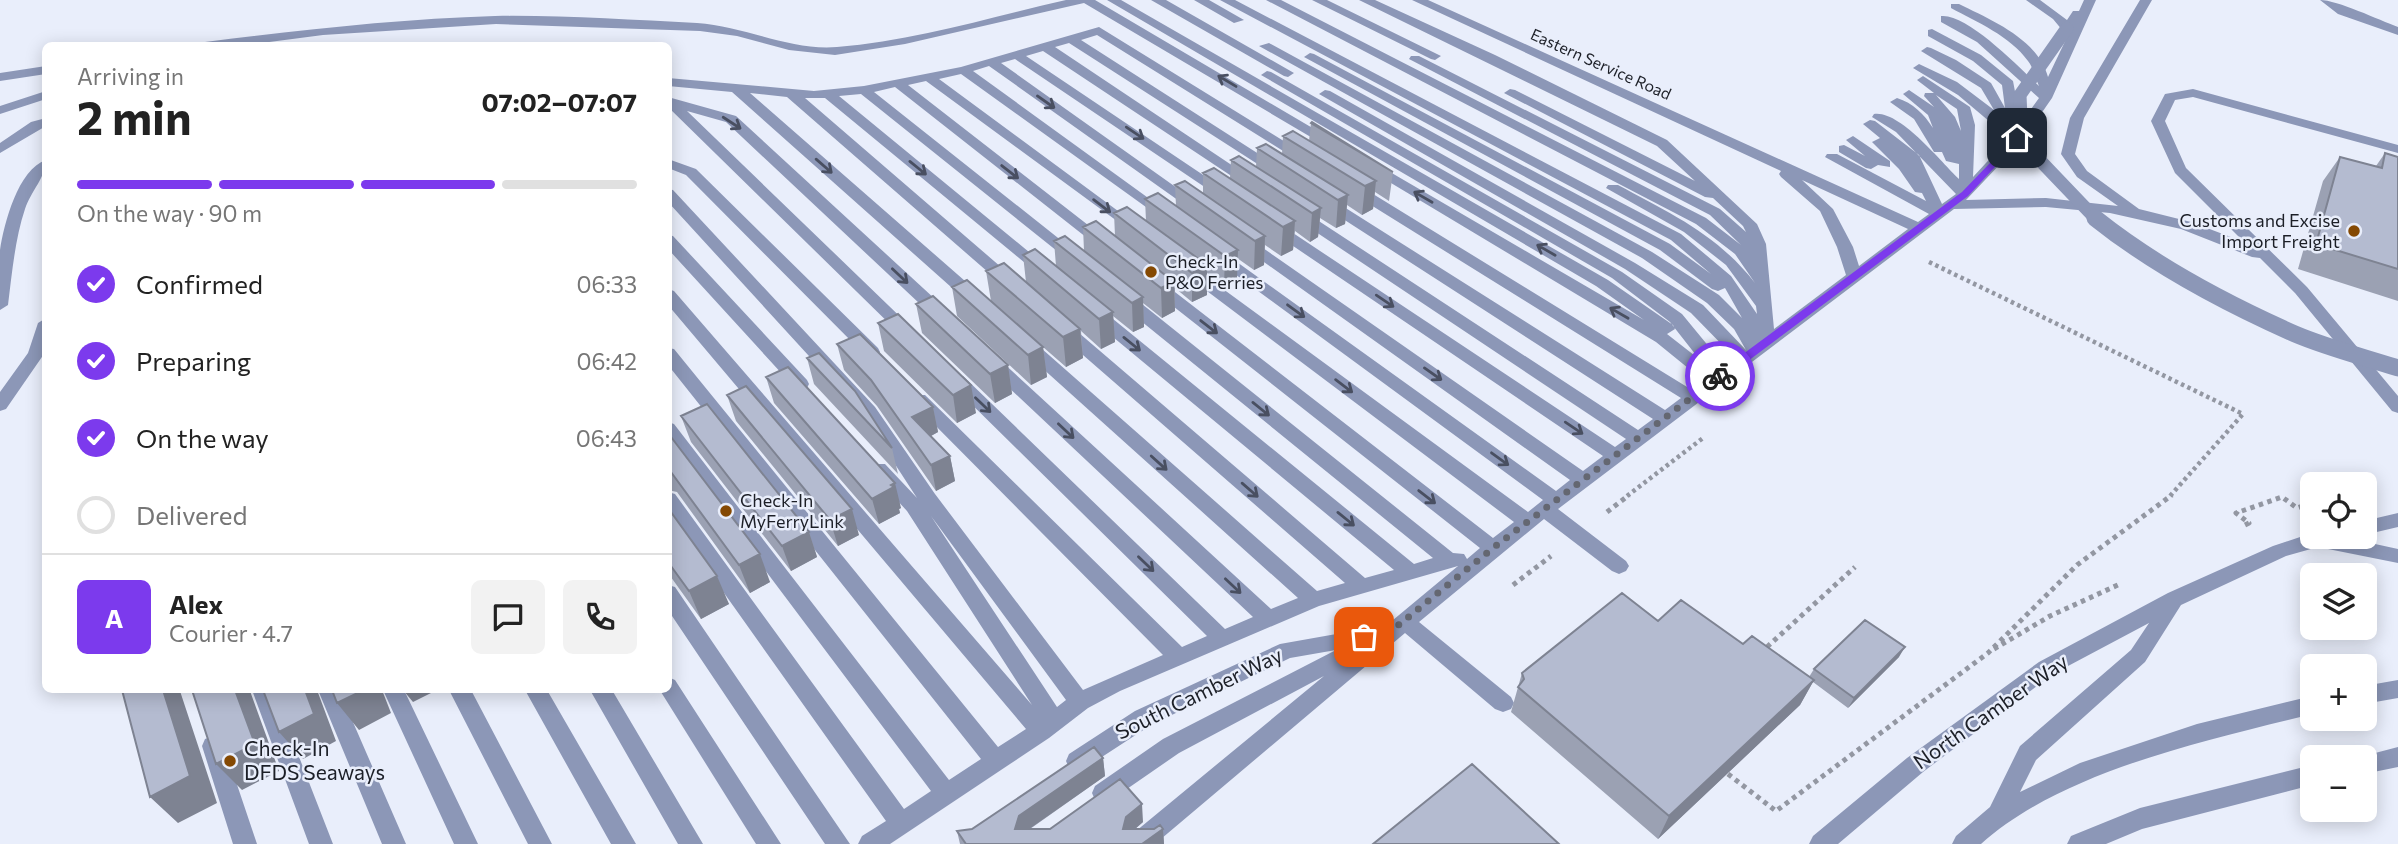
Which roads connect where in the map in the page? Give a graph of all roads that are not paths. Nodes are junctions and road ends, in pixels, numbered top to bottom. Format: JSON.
{"nodes":[{"id":1,"x":1081,"y":0,"type":"edge"},
{"id":2,"x":1087,"y":0,"type":"edge"},
{"id":3,"x":1113,"y":0,"type":"edge"},
{"id":4,"x":1135,"y":0,"type":"edge"},
{"id":5,"x":1157,"y":0,"type":"edge"},
{"id":6,"x":1180,"y":0,"type":"edge"},
{"id":7,"x":1200,"y":0,"type":"edge"},
{"id":8,"x":1226,"y":0,"type":"edge"},
{"id":9,"x":1248,"y":0,"type":"edge"},
{"id":10,"x":1272,"y":0,"type":"edge"},
{"id":11,"x":1295,"y":0,"type":"edge"},
{"id":12,"x":1318,"y":0,"type":"edge"},
{"id":13,"x":1340,"y":0,"type":"edge"},
{"id":14,"x":1365,"y":0,"type":"edge"},
{"id":15,"x":1418,"y":0,"type":"edge"},
{"id":16,"x":2032,"y":0,"type":"edge"},
{"id":17,"x":2089,"y":0,"type":"edge"},
{"id":18,"x":2146,"y":0,"type":"edge"},
{"id":19,"x":2326,"y":0,"type":"edge"},
{"id":20,"x":2067,"y":28,"type":"junction"},
{"id":21,"x":2398,"y":31,"type":"edge"},
{"id":22,"x":1072,"y":39,"type":"junction"},
{"id":23,"x":236,"y":42,"type":"edge"},
{"id":24,"x":1046,"y":47,"type":"junction"},
{"id":25,"x":1017,"y":55,"type":"junction"},
{"id":26,"x":991,"y":62,"type":"junction"},
{"id":27,"x":963,"y":70,"type":"junction"},
{"id":28,"x":42,"y":71,"type":"edge"},
{"id":29,"x":0,"y":77,"type":"edge"},
{"id":30,"x":930,"y":78,"type":"junction"},
{"id":31,"x":1905,"y":80,"type":"junction"},
{"id":32,"x":672,"y":82,"type":"edge"},
{"id":33,"x":899,"y":85,"type":"junction"},
{"id":34,"x":736,"y":88,"type":"junction"},
{"id":35,"x":864,"y":90,"type":"junction"},
{"id":36,"x":790,"y":93,"type":"junction"},
{"id":37,"x":828,"y":94,"type":"junction"},
{"id":38,"x":42,"y":96,"type":"edge"},
{"id":39,"x":2045,"y":98,"type":"junction"},
{"id":40,"x":672,"y":102,"type":"edge"},
{"id":41,"x":672,"y":103,"type":"edge"},
{"id":42,"x":0,"y":110,"type":"edge"},
{"id":43,"x":42,"y":123,"type":"edge"},
{"id":44,"x":2017,"y":138,"type":"junction"},
{"id":45,"x":0,"y":149,"type":"edge"},
{"id":46,"x":2398,"y":149,"type":"edge"},
{"id":47,"x":1770,"y":161,"type":"junction"},
{"id":48,"x":672,"y":165,"type":"edge"},
{"id":49,"x":42,"y":167,"type":"edge"},
{"id":50,"x":1319,"y":167,"type":"edge"},
{"id":51,"x":1697,"y":173,"type":"junction"},
{"id":52,"x":1292,"y":180,"type":"edge"},
{"id":53,"x":1342,"y":181,"type":"edge"},
{"id":54,"x":1266,"y":192,"type":"edge"},
{"id":55,"x":1315,"y":194,"type":"edge"},
{"id":56,"x":1965,"y":194,"type":"junction"},
{"id":57,"x":672,"y":197,"type":"edge"},
{"id":58,"x":1230,"y":197,"type":"edge"},
{"id":59,"x":1729,"y":204,"type":"junction"},
{"id":60,"x":1289,"y":207,"type":"edge"},
{"id":61,"x":1945,"y":210,"type":"junction"},
{"id":62,"x":2143,"y":215,"type":"junction"},
{"id":63,"x":1212,"y":218,"type":"edge"},
{"id":64,"x":1264,"y":220,"type":"edge"},
{"id":65,"x":1174,"y":223,"type":"edge"},
{"id":66,"x":1920,"y":229,"type":"junction"},
{"id":67,"x":1234,"y":234,"type":"edge"},
{"id":68,"x":1145,"y":237,"type":"edge"},
{"id":69,"x":672,"y":243,"type":"edge"},
{"id":70,"x":1207,"y":247,"type":"edge"},
{"id":71,"x":1113,"y":252,"type":"edge"},
{"id":72,"x":1177,"y":261,"type":"edge"},
{"id":73,"x":2272,"y":262,"type":"junction"},
{"id":74,"x":1760,"y":263,"type":"junction"},
{"id":75,"x":1084,"y":266,"type":"edge"},
{"id":76,"x":1854,"y":276,"type":"junction"},
{"id":77,"x":1145,"y":277,"type":"edge"},
{"id":78,"x":1054,"y":279,"type":"edge"},
{"id":79,"x":1763,"y":282,"type":"junction"},
{"id":80,"x":1115,"y":292,"type":"edge"},
{"id":81,"x":1023,"y":294,"type":"edge"},
{"id":82,"x":672,"y":299,"type":"edge"},
{"id":83,"x":0,"y":305,"type":"edge"},
{"id":84,"x":1086,"y":306,"type":"edge"},
{"id":85,"x":1765,"y":307,"type":"junction"},
{"id":86,"x":988,"y":310,"type":"edge"},
{"id":87,"x":1746,"y":312,"type":"junction"},
{"id":88,"x":1054,"y":321,"type":"edge"},
{"id":89,"x":954,"y":327,"type":"edge"},
{"id":90,"x":42,"y":335,"type":"edge"},
{"id":91,"x":1019,"y":338,"type":"edge"},
{"id":92,"x":919,"y":343,"type":"edge"},
{"id":93,"x":1755,"y":349,"type":"junction"},
{"id":94,"x":985,"y":355,"type":"edge"},
{"id":95,"x":672,"y":357,"type":"edge"},
{"id":96,"x":882,"y":362,"type":"edge"},
{"id":97,"x":2398,"y":368,"type":"edge"},
{"id":98,"x":949,"y":372,"type":"edge"},
{"id":99,"x":1716,"y":379,"type":"junction"},
{"id":100,"x":911,"y":391,"type":"edge"},
{"id":101,"x":812,"y":396,"type":"edge"},
{"id":102,"x":1691,"y":397,"type":"junction"},
{"id":103,"x":0,"y":405,"type":"edge"},
{"id":104,"x":2398,"y":407,"type":"edge"},
{"id":105,"x":1664,"y":418,"type":"junction"},
{"id":106,"x":672,"y":433,"type":"edge"},
{"id":107,"x":1638,"y":438,"type":"junction"},
{"id":108,"x":867,"y":456,"type":"edge"},
{"id":109,"x":1615,"y":456,"type":"junction"},
{"id":110,"x":1583,"y":480,"type":"junction"},
{"id":111,"x":672,"y":505,"type":"edge"},
{"id":112,"x":1550,"y":505,"type":"junction"},
{"id":113,"x":2398,"y":520,"type":"edge"},
{"id":114,"x":1528,"y":522,"type":"junction"},
{"id":115,"x":2377,"y":525,"type":"edge"},
{"id":116,"x":2300,"y":545,"type":"edge"},
{"id":117,"x":1493,"y":548,"type":"junction"},
{"id":118,"x":2368,"y":549,"type":"edge"},
{"id":119,"x":2398,"y":556,"type":"edge"},
{"id":120,"x":1450,"y":561,"type":"junction"},
{"id":121,"x":1619,"y":566,"type":"dead end"},
{"id":122,"x":1410,"y":572,"type":"junction"},
{"id":123,"x":1361,"y":586,"type":"junction"},
{"id":124,"x":672,"y":599,"type":"edge"},
{"id":125,"x":2175,"y":599,"type":"junction"},
{"id":126,"x":1314,"y":600,"type":"junction"},
{"id":127,"x":1268,"y":619,"type":"junction"},
{"id":128,"x":1397,"y":626,"type":"junction"},
{"id":129,"x":1223,"y":639,"type":"junction"},
{"id":130,"x":1180,"y":659,"type":"junction"},
{"id":131,"x":2398,"y":689,"type":"edge"},
{"id":132,"x":672,"y":692,"type":"edge"},
{"id":133,"x":264,"y":693,"type":"edge"},
{"id":134,"x":329,"y":693,"type":"edge"},
{"id":135,"x":395,"y":693,"type":"edge"},
{"id":136,"x":462,"y":693,"type":"edge"},
{"id":137,"x":538,"y":693,"type":"edge"},
{"id":138,"x":603,"y":693,"type":"edge"},
{"id":139,"x":2377,"y":693,"type":"edge"},
{"id":140,"x":1080,"y":702,"type":"junction"},
{"id":141,"x":1503,"y":703,"type":"dead end"},
{"id":142,"x":2300,"y":708,"type":"edge"},
{"id":143,"x":205,"y":721,"type":"edge"},
{"id":144,"x":1048,"y":726,"type":"junction"},
{"id":145,"x":2398,"y":757,"type":"edge"},
{"id":146,"x":996,"y":761,"type":"junction"},
{"id":147,"x":2377,"y":761,"type":"edge"},
{"id":148,"x":1056,"y":774,"type":"edge"},
{"id":149,"x":2300,"y":778,"type":"edge"},
{"id":150,"x":946,"y":794,"type":"junction"},
{"id":151,"x":1088,"y":803,"type":"edge"},
{"id":152,"x":1998,"y":814,"type":"junction"},
{"id":153,"x":901,"y":823,"type":"junction"},
{"id":154,"x":245,"y":844,"type":"edge"},
{"id":155,"x":321,"y":844,"type":"edge"},
{"id":156,"x":394,"y":844,"type":"edge"},
{"id":157,"x":466,"y":844,"type":"edge"},
{"id":158,"x":540,"y":844,"type":"edge"},
{"id":159,"x":624,"y":844,"type":"edge"},
{"id":160,"x":691,"y":844,"type":"edge"},
{"id":161,"x":769,"y":844,"type":"edge"},
{"id":162,"x":838,"y":844,"type":"edge"},
{"id":163,"x":870,"y":844,"type":"edge"},
{"id":164,"x":1138,"y":844,"type":"edge"},
{"id":165,"x":1821,"y":844,"type":"edge"},
{"id":166,"x":1964,"y":844,"type":"edge"},
{"id":167,"x":2079,"y":844,"type":"edge"}],
"edges":[{"from":1,"to":23,"type":"lane"},
{"from":99,"to":2,"type":"lane","one_way":true},
{"from":99,"to":3,"type":"lane","one_way":true},
{"from":4,"to":99,"type":"lane"},
{"from":5,"to":93,"type":"lane"},
{"from":6,"to":93,"type":"lane"},
{"from":7,"to":87,"type":"lane"},
{"from":8,"to":87,"type":"lane"},
{"from":9,"to":85,"type":"lane"},
{"from":10,"to":79,"type":"lane"},
{"from":11,"to":74,"type":"lane"},
{"from":12,"to":59,"type":"lane"},
{"from":13,"to":51,"type":"lane"},
{"from":14,"to":51,"type":"lane"},
{"from":15,"to":47,"type":"lane","name":"Eastern Service Road"},
{"from":16,"to":20,"type":"lane"},
{"from":17,"to":20,"type":"lane"},
{"from":17,"to":39,"type":"lane","name":"South Camber Way"},
{"from":18,"to":62,"type":"lane"},
{"from":19,"to":21,"type":"lane"},
{"from":20,"to":97,"type":"lane","bridge":true},
{"from":22,"to":24,"type":"lane"},
{"from":22,"to":50,"type":"lane"},
{"from":22,"to":52,"type":"lane"},
{"from":24,"to":25,"type":"lane"},
{"from":24,"to":54,"type":"lane"},
{"from":25,"to":26,"type":"lane"},
{"from":25,"to":58,"type":"lane","one_way":true},
{"from":26,"to":27,"type":"lane"},
{"from":26,"to":63,"type":"lane","one_way":true},
{"from":27,"to":30,"type":"lane"},
{"from":27,"to":65,"type":"lane"},
{"from":28,"to":29,"type":"lane"},
{"from":30,"to":33,"type":"lane"},
{"from":30,"to":68,"type":"lane","one_way":true},
{"from":31,"to":39,"type":"lane"},
{"from":31,"to":39,"type":"lane"},
{"from":31,"to":44,"type":"lane"},
{"from":31,"to":44,"type":"lane"},
{"from":31,"to":56,"type":"lane"},
{"from":31,"to":56,"type":"lane"},
{"from":31,"to":56,"type":"lane"},
{"from":31,"to":61,"type":"lane"},
{"from":31,"to":61,"type":"lane"},
{"from":31,"to":61,"type":"lane"},
{"from":32,"to":34,"type":"lane"},
{"from":33,"to":35,"type":"lane"},
{"from":33,"to":71,"type":"lane","one_way":true},
{"from":34,"to":36,"type":"lane"},
{"from":34,"to":86,"type":"lane","one_way":true},
{"from":35,"to":37,"type":"lane"},
{"from":35,"to":75,"type":"lane"},
{"from":36,"to":37,"type":"lane"},
{"from":36,"to":81,"type":"lane"},
{"from":37,"to":78,"type":"lane","one_way":true},
{"from":38,"to":42,"type":"lane"},
{"from":39,"to":44,"type":"lane","name":"South Camber Way"},
{"from":40,"to":89,"type":"lane","one_way":true},
{"from":41,"to":92,"type":"lane"},
{"from":43,"to":45,"type":"lane"},
{"from":44,"to":56,"type":"lane","name":"South Camber Way"},
{"from":46,"to":73,"type":"lane"},
{"from":47,"to":66,"type":"lane","name":"Eastern Service Road"},
{"from":47,"to":76,"type":"lane","name":"Eastern Service Road"},
{"from":48,"to":96,"type":"lane"},
{"from":49,"to":83,"type":"lane"},
{"from":51,"to":59,"type":"lane"},
{"from":53,"to":102,"type":"lane"},
{"from":55,"to":105,"type":"lane"},
{"from":56,"to":61,"type":"lane","name":"South Camber Way"},
{"from":57,"to":140,"type":"lane"},
{"from":59,"to":74,"type":"lane"},
{"from":60,"to":107,"type":"lane"},
{"from":61,"to":62,"type":"lane"},
{"from":61,"to":66,"type":"lane","name":"South Camber Way"},
{"from":62,"to":73,"type":"lane"},
{"from":64,"to":109,"type":"lane","one_way":true},
{"from":66,"to":76,"type":"lane","name":"South Camber Way"},
{"from":67,"to":110,"type":"lane","one_way":true},
{"from":69,"to":101,"type":"lane"},
{"from":70,"to":112,"type":"lane","one_way":true},
{"from":72,"to":114,"type":"lane","one_way":true},
{"from":73,"to":104,"type":"lane"},
{"from":74,"to":79,"type":"lane"},
{"from":76,"to":93,"type":"lane","name":"South Camber Way"},
{"from":77,"to":117,"type":"lane","one_way":true},
{"from":79,"to":85,"type":"lane"},
{"from":80,"to":120,"type":"lane","one_way":true},
{"from":82,"to":144,"type":"lane"},
{"from":84,"to":122,"type":"lane","one_way":true},
{"from":85,"to":93,"type":"lane"},
{"from":87,"to":93,"type":"lane"},
{"from":88,"to":123,"type":"lane","one_way":true},
{"from":90,"to":103,"type":"lane"},
{"from":91,"to":126,"type":"lane","one_way":true},
{"from":93,"to":99,"type":"lane","name":"South Camber Way"},
{"from":94,"to":127,"type":"lane","one_way":true},
{"from":95,"to":146,"type":"lane"},
{"from":98,"to":129,"type":"lane","one_way":true},
{"from":99,"to":102,"type":"lane","name":"South Camber Way"},
{"from":100,"to":130,"type":"lane"},
{"from":102,"to":105,"type":"lane","name":"South Camber Way"},
{"from":105,"to":107,"type":"lane","name":"South Camber Way"},
{"from":106,"to":150,"type":"lane"},
{"from":107,"to":109,"type":"lane","name":"South Camber Way"},
{"from":108,"to":144,"type":"lane"},
{"from":109,"to":110,"type":"lane","name":"South Camber Way"},
{"from":110,"to":112,"type":"lane","name":"South Camber Way"},
{"from":111,"to":153,"type":"lane"},
{"from":112,"to":114,"type":"lane","name":"South Camber Way"},
{"from":112,"to":121,"type":"lane"},
{"from":113,"to":115,"type":"lane"},
{"from":114,"to":117,"type":"lane","name":"South Camber Way"},
{"from":116,"to":125,"type":"lane","name":"North Camber Way"},
{"from":117,"to":120,"type":"lane"},
{"from":117,"to":128,"type":"lane","name":"South Camber Way"},
{"from":118,"to":119,"type":"lane","name":"North Camber Way"},
{"from":120,"to":122,"type":"lane"},
{"from":122,"to":123,"type":"lane"},
{"from":123,"to":126,"type":"lane"},
{"from":124,"to":162,"type":"lane"},
{"from":125,"to":152,"type":"lane"},
{"from":125,"to":165,"type":"lane","name":"North Camber Way"},
{"from":126,"to":127,"type":"lane"},
{"from":127,"to":129,"type":"lane"},
{"from":128,"to":141,"type":"lane"},
{"from":128,"to":148,"type":"lane","name":"South Camber Way"},
{"from":128,"to":151,"type":"lane","name":"South Camber Way"},
{"from":128,"to":164,"type":"lane","name":"South Camber Way"},
{"from":129,"to":130,"type":"lane"},
{"from":130,"to":140,"type":"lane"},
{"from":131,"to":139,"type":"lane"},
{"from":132,"to":161,"type":"lane"},
{"from":133,"to":155,"type":"lane"},
{"from":134,"to":156,"type":"lane"},
{"from":135,"to":157,"type":"lane"},
{"from":136,"to":158,"type":"lane"},
{"from":137,"to":159,"type":"lane"},
{"from":138,"to":160,"type":"lane"},
{"from":140,"to":144,"type":"lane"},
{"from":142,"to":152,"type":"lane"},
{"from":143,"to":154,"type":"lane"},
{"from":144,"to":146,"type":"lane"},
{"from":145,"to":147,"type":"lane"},
{"from":146,"to":150,"type":"lane"},
{"from":149,"to":167,"type":"lane"},
{"from":150,"to":153,"type":"lane"},
{"from":152,"to":166,"type":"lane"},
{"from":153,"to":163,"type":"lane"}]}
